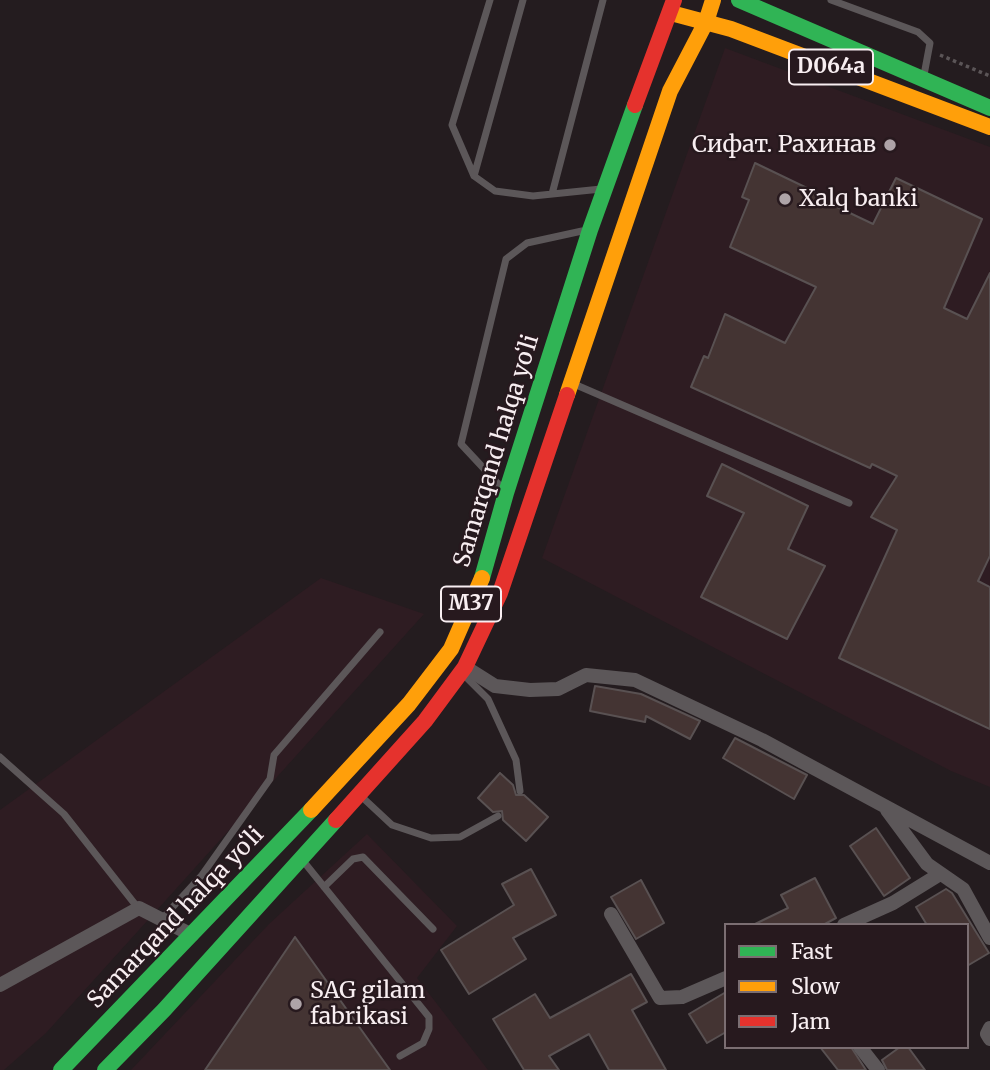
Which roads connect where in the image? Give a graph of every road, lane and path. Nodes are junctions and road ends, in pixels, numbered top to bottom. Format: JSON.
{"nodes":[{"id":1,"x":490,"y":0,"type":"edge"},
{"id":2,"x":523,"y":0,"type":"edge"},
{"id":3,"x":603,"y":0,"type":"edge"},
{"id":4,"x":713,"y":0,"type":"edge"},
{"id":5,"x":739,"y":0,"type":"edge"},
{"id":6,"x":831,"y":0,"type":"edge"},
{"id":7,"x":672,"y":6,"type":"edge"},
{"id":8,"x":706,"y":22,"type":"junction"},
{"id":9,"x":930,"y":50,"type":"junction"},
{"id":10,"x":990,"y":76,"type":"edge"},
{"id":11,"x":922,"y":79,"type":"junction"},
{"id":12,"x":990,"y":108,"type":"edge"},
{"id":13,"x":990,"y":127,"type":"edge"},
{"id":14,"x":474,"y":177,"type":"junction"},
{"id":15,"x":606,"y":188,"type":"junction"},
{"id":16,"x":552,"y":194,"type":"junction"},
{"id":17,"x":590,"y":230,"type":"junction"},
{"id":18,"x":570,"y":382,"type":"junction"},
{"id":19,"x":506,"y":493,"type":"junction"},
{"id":20,"x":849,"y":503,"type":"dead end"},
{"id":21,"x":380,"y":632,"type":"dead end"},
{"id":22,"x":463,"y":669,"type":"junction"},
{"id":23,"x":0,"y":757,"type":"edge"},
{"id":24,"x":520,"y":791,"type":"dead end"},
{"id":25,"x":359,"y":794,"type":"junction"},
{"id":26,"x":884,"y":806,"type":"junction"},
{"id":27,"x":498,"y":816,"type":"dead end"},
{"id":28,"x":301,"y":859,"type":"junction"},
{"id":29,"x":990,"y":863,"type":"edge"},
{"id":30,"x":940,"y":874,"type":"junction"},
{"id":31,"x":324,"y":887,"type":"junction"},
{"id":32,"x":139,"y":908,"type":"junction"},
{"id":33,"x":214,"y":914,"type":"junction"},
{"id":34,"x":611,"y":914,"type":"dead end"},
{"id":35,"x":162,"y":920,"type":"junction"},
{"id":36,"x":848,"y":923,"type":"edge"},
{"id":37,"x":433,"y":929,"type":"dead end"},
{"id":38,"x":233,"y":933,"type":"junction"},
{"id":39,"x":192,"y":936,"type":"junction"},
{"id":40,"x":990,"y":938,"type":"edge"},
{"id":41,"x":724,"y":979,"type":"edge"},
{"id":42,"x":0,"y":985,"type":"edge"},
{"id":43,"x":990,"y":1028,"type":"edge"},
{"id":44,"x":990,"y":1038,"type":"edge"},
{"id":45,"x":861,"y":1049,"type":"edge"},
{"id":46,"x":400,"y":1056,"type":"dead end"},
{"id":47,"x":61,"y":1070,"type":"edge"},
{"id":48,"x":105,"y":1070,"type":"edge"},
{"id":49,"x":877,"y":1070,"type":"edge"}],
"edges":[{"from":1,"to":14,"type":"lane"},
{"from":2,"to":14,"type":"lane"},
{"from":3,"to":16,"type":"lane"},
{"from":4,"to":8,"type":"main road","name":"Samarqand halqa yoʻli","number":"M37"},
{"from":5,"to":11,"type":"main road","number":"D064a"},
{"from":6,"to":9,"type":"lane"},
{"from":7,"to":8,"type":"main road","number":"D064a"},
{"from":7,"to":15,"type":"main road","name":"Samarqand halqa yoʻli","number":"M37"},
{"from":8,"to":13,"type":"main road","number":"D064a"},
{"from":8,"to":18,"type":"main road","name":"Samarqand halqa yoʻli","number":"M37"},
{"from":9,"to":10,"type":"path"},
{"from":9,"to":11,"type":"lane"},
{"from":11,"to":12,"type":"main road","number":"D064a"},
{"from":14,"to":16,"type":"lane"},
{"from":15,"to":16,"type":"lane"},
{"from":15,"to":17,"type":"main road","name":"Samarqand halqa yoʻli","number":"M37"},
{"from":17,"to":19,"type":"main road","name":"Samarqand halqa yoʻli","number":"M37"},
{"from":17,"to":19,"type":"lane"},
{"from":18,"to":20,"type":"lane"},
{"from":18,"to":22,"type":"main road","name":"Samarqand halqa yoʻli","number":"M37"},
{"from":19,"to":33,"type":"main road","name":"Samarqand halqa yoʻli","number":"M37"},
{"from":21,"to":35,"type":"lane"},
{"from":22,"to":24,"type":"lane"},
{"from":22,"to":25,"type":"main road","name":"Samarqand halqa yoʻli","number":"M37"},
{"from":22,"to":26,"type":"street"},
{"from":23,"to":32,"type":"lane"},
{"from":25,"to":27,"type":"lane"},
{"from":25,"to":28,"type":"main road","name":"Samarqand halqa yoʻli","number":"M37"},
{"from":26,"to":29,"type":"street"},
{"from":26,"to":30,"type":"street"},
{"from":28,"to":31,"type":"lane"},
{"from":28,"to":38,"type":"main road","name":"Samarqand halqa yoʻli","number":"M37"},
{"from":30,"to":36,"type":"street"},
{"from":30,"to":40,"type":"street"},
{"from":31,"to":37,"type":"lane"},
{"from":31,"to":46,"type":"lane"},
{"from":32,"to":35,"type":"street"},
{"from":32,"to":42,"type":"street"},
{"from":33,"to":38,"type":"main road"},
{"from":33,"to":39,"type":"main road","name":"Samarqand halqa yoʻli","number":"M37"},
{"from":34,"to":41,"type":"street"},
{"from":35,"to":39,"type":"street"},
{"from":38,"to":48,"type":"main road","name":"Samarqand halqa yoʻli","number":"M37"},
{"from":39,"to":47,"type":"main road","name":"Samarqand halqa yoʻli","number":"M37"},
{"from":43,"to":44,"type":"street"},
{"from":45,"to":49,"type":"street"}]}
